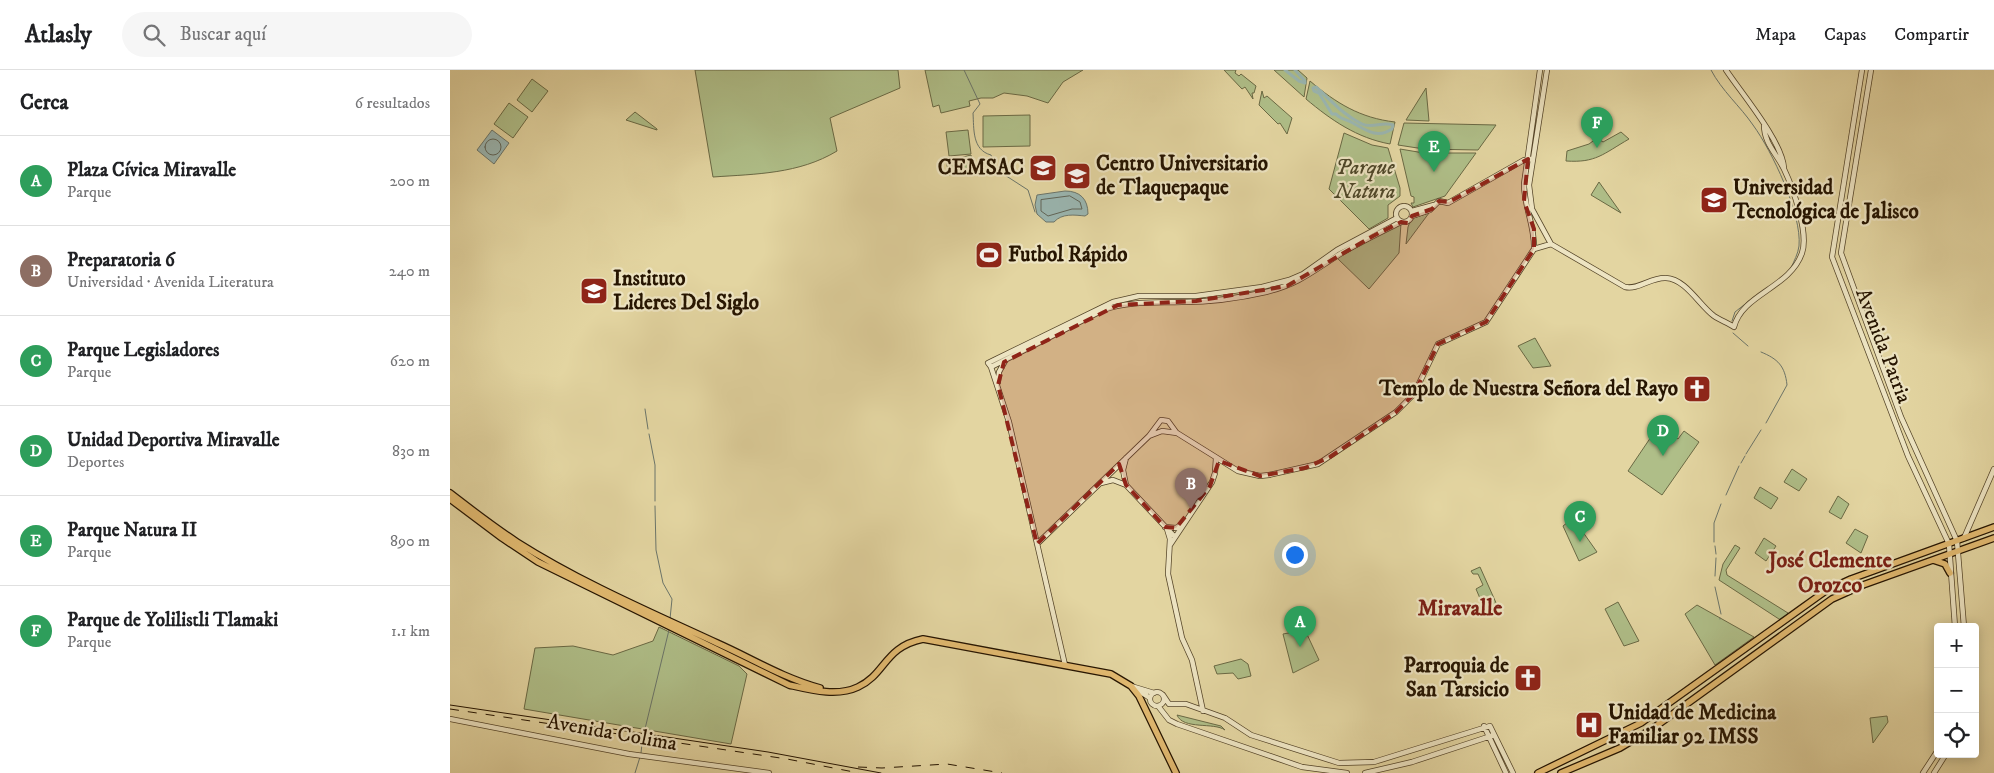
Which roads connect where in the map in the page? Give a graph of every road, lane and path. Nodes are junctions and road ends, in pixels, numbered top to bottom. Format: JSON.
{"nodes":[{"id":1,"x":1540,"y":70,"type":"edge"},
{"id":2,"x":1547,"y":70,"type":"edge"},
{"id":3,"x":1726,"y":70,"type":"edge"},
{"id":4,"x":1862,"y":70,"type":"edge"},
{"id":5,"x":1871,"y":70,"type":"edge"},
{"id":6,"x":1530,"y":159,"type":"junction"},
{"id":7,"x":1412,"y":214,"type":"junction"},
{"id":8,"x":1397,"y":218,"type":"junction"},
{"id":9,"x":1401,"y":222,"type":"junction"},
{"id":10,"x":1371,"y":234,"type":"junction"},
{"id":11,"x":1551,"y":244,"type":"junction"},
{"id":12,"x":1534,"y":249,"type":"junction"},
{"id":13,"x":1008,"y":358,"type":"junction"},
{"id":14,"x":990,"y":365,"type":"junction"},
{"id":15,"x":998,"y":385,"type":"junction"},
{"id":16,"x":1170,"y":423,"type":"junction"},
{"id":17,"x":1158,"y":426,"type":"junction"},
{"id":18,"x":1164,"y":431,"type":"junction"},
{"id":19,"x":1176,"y":433,"type":"junction"},
{"id":20,"x":1149,"y":436,"type":"junction"},
{"id":21,"x":1216,"y":458,"type":"junction"},
{"id":22,"x":1121,"y":466,"type":"junction"},
{"id":23,"x":1994,"y":469,"type":"edge"},
{"id":24,"x":1110,"y":472,"type":"junction"},
{"id":25,"x":1122,"y":475,"type":"junction"},
{"id":26,"x":1115,"y":480,"type":"junction"},
{"id":27,"x":1099,"y":484,"type":"junction"},
{"id":28,"x":1126,"y":484,"type":"junction"},
{"id":29,"x":450,"y":493,"type":"edge"},
{"id":30,"x":450,"y":499,"type":"edge"},
{"id":31,"x":1184,"y":522,"type":"junction"},
{"id":32,"x":1994,"y":527,"type":"edge"},
{"id":33,"x":1166,"y":528,"type":"junction"},
{"id":34,"x":1176,"y":537,"type":"junction"},
{"id":35,"x":1964,"y":538,"type":"junction"},
{"id":36,"x":1994,"y":538,"type":"edge"},
{"id":37,"x":1957,"y":541,"type":"junction"},
{"id":38,"x":1037,"y":544,"type":"junction"},
{"id":39,"x":1949,"y":544,"type":"junction"},
{"id":40,"x":1169,"y":546,"type":"junction"},
{"id":41,"x":1957,"y":551,"type":"junction"},
{"id":42,"x":1948,"y":554,"type":"junction"},
{"id":43,"x":1934,"y":560,"type":"junction"},
{"id":44,"x":1950,"y":573,"type":"junction"},
{"id":45,"x":1955,"y":623,"type":"edge"},
{"id":46,"x":1964,"y":623,"type":"edge"},
{"id":47,"x":1065,"y":665,"type":"junction"},
{"id":48,"x":1131,"y":686,"type":"junction"},
{"id":49,"x":834,"y":692,"type":"junction"},
{"id":50,"x":1154,"y":692,"type":"junction"},
{"id":51,"x":1163,"y":696,"type":"junction"},
{"id":52,"x":1150,"y":698,"type":"junction"},
{"id":53,"x":1158,"y":706,"type":"junction"},
{"id":54,"x":1203,"y":711,"type":"junction"},
{"id":55,"x":450,"y":719,"type":"edge"},
{"id":56,"x":1484,"y":726,"type":"junction"},
{"id":57,"x":1494,"y":735,"type":"junction"},
{"id":58,"x":1489,"y":738,"type":"junction"},
{"id":59,"x":1934,"y":756,"type":"edge"},
{"id":60,"x":1943,"y":758,"type":"edge"},
{"id":61,"x":723,"y":767,"type":"junction"},
{"id":62,"x":720,"y":773,"type":"edge"},
{"id":63,"x":769,"y":773,"type":"edge"},
{"id":64,"x":1176,"y":773,"type":"edge"},
{"id":65,"x":1346,"y":773,"type":"edge"},
{"id":66,"x":1365,"y":773,"type":"edge"},
{"id":67,"x":1506,"y":773,"type":"edge"},
{"id":68,"x":1513,"y":773,"type":"edge"},
{"id":69,"x":1538,"y":773,"type":"edge"},
{"id":70,"x":1561,"y":773,"type":"edge"},
{"id":71,"x":1923,"y":773,"type":"edge"},
{"id":72,"x":1934,"y":773,"type":"edge"}],
"edges":[{"from":1,"to":6,"type":"street"},
{"from":2,"to":6,"type":"street"},
{"from":3,"to":11,"type":"street"},
{"from":4,"to":39,"type":"street","name":"Avenida Patria"},
{"from":5,"to":37,"type":"street","name":"Avenida Patria"},
{"from":6,"to":7,"type":"street"},
{"from":6,"to":11,"type":"street"},
{"from":6,"to":12,"type":"street"},
{"from":7,"to":8,"type":"street"},
{"from":7,"to":9,"type":"street"},
{"from":8,"to":9,"type":"street"},
{"from":8,"to":10,"type":"street"},
{"from":9,"to":10,"type":"street"},
{"from":10,"to":13,"type":"street"},
{"from":10,"to":14,"type":"street"},
{"from":11,"to":12,"type":"street"},
{"from":12,"to":21,"type":"street"},
{"from":13,"to":14,"type":"street"},
{"from":13,"to":15,"type":"street"},
{"from":14,"to":15,"type":"street"},
{"from":15,"to":38,"type":"street"},
{"from":16,"to":17,"type":"street"},
{"from":16,"to":18,"type":"street"},
{"from":16,"to":19,"type":"street"},
{"from":17,"to":18,"type":"street"},
{"from":17,"to":20,"type":"street"},
{"from":18,"to":19,"type":"street"},
{"from":18,"to":20,"type":"street"},
{"from":19,"to":21,"type":"street"},
{"from":20,"to":22,"type":"street"},
{"from":21,"to":31,"type":"street"},
{"from":22,"to":24,"type":"street"},
{"from":22,"to":25,"type":"street"},
{"from":23,"to":35,"type":"street"},
{"from":24,"to":26,"type":"street"},
{"from":24,"to":27,"type":"street"},
{"from":25,"to":26,"type":"street"},
{"from":25,"to":28,"type":"street"},
{"from":26,"to":27,"type":"street"},
{"from":26,"to":28,"type":"street"},
{"from":27,"to":38,"type":"street"},
{"from":28,"to":33,"type":"street"},
{"from":29,"to":49,"type":"main road"},
{"from":30,"to":49,"type":"main road"},
{"from":31,"to":33,"type":"street"},
{"from":31,"to":34,"type":"street"},
{"from":32,"to":35,"type":"main road"},
{"from":33,"to":34,"type":"street"},
{"from":33,"to":40,"type":"street"},
{"from":34,"to":40,"type":"street"},
{"from":35,"to":37,"type":"main road"},
{"from":36,"to":41,"type":"main road"},
{"from":37,"to":39,"type":"main road"},
{"from":37,"to":41,"type":"street","name":"Avenida Patria"},
{"from":38,"to":47,"type":"street"},
{"from":39,"to":42,"type":"street"},
{"from":39,"to":69,"type":"main road"},
{"from":40,"to":54,"type":"street"},
{"from":41,"to":42,"type":"main road"},
{"from":41,"to":46,"type":"street","name":"Avenida Patria"},
{"from":42,"to":43,"type":"main road"},
{"from":42,"to":44,"type":"street"},
{"from":43,"to":44,"type":"main road"},
{"from":43,"to":70,"type":"main road"},
{"from":44,"to":45,"type":"street"},
{"from":47,"to":48,"type":"main road"},
{"from":47,"to":49,"type":"main road"},
{"from":48,"to":50,"type":"street"},
{"from":48,"to":52,"type":"street"},
{"from":48,"to":64,"type":"main road"},
{"from":50,"to":51,"type":"street"},
{"from":50,"to":52,"type":"street"},
{"from":51,"to":53,"type":"street"},
{"from":51,"to":54,"type":"street"},
{"from":52,"to":53,"type":"street"},
{"from":53,"to":65,"type":"street"},
{"from":54,"to":56,"type":"street"},
{"from":55,"to":61,"type":"street","name":"Avenida Colima"},
{"from":56,"to":57,"type":"street"},
{"from":56,"to":58,"type":"street"},
{"from":57,"to":58,"type":"street"},
{"from":57,"to":68,"type":"street"},
{"from":58,"to":66,"type":"street"},
{"from":58,"to":67,"type":"street"},
{"from":59,"to":71,"type":"street"},
{"from":60,"to":72,"type":"street"},
{"from":61,"to":62,"type":"street"},
{"from":61,"to":63,"type":"street","name":"Avenida Colima"}]}
